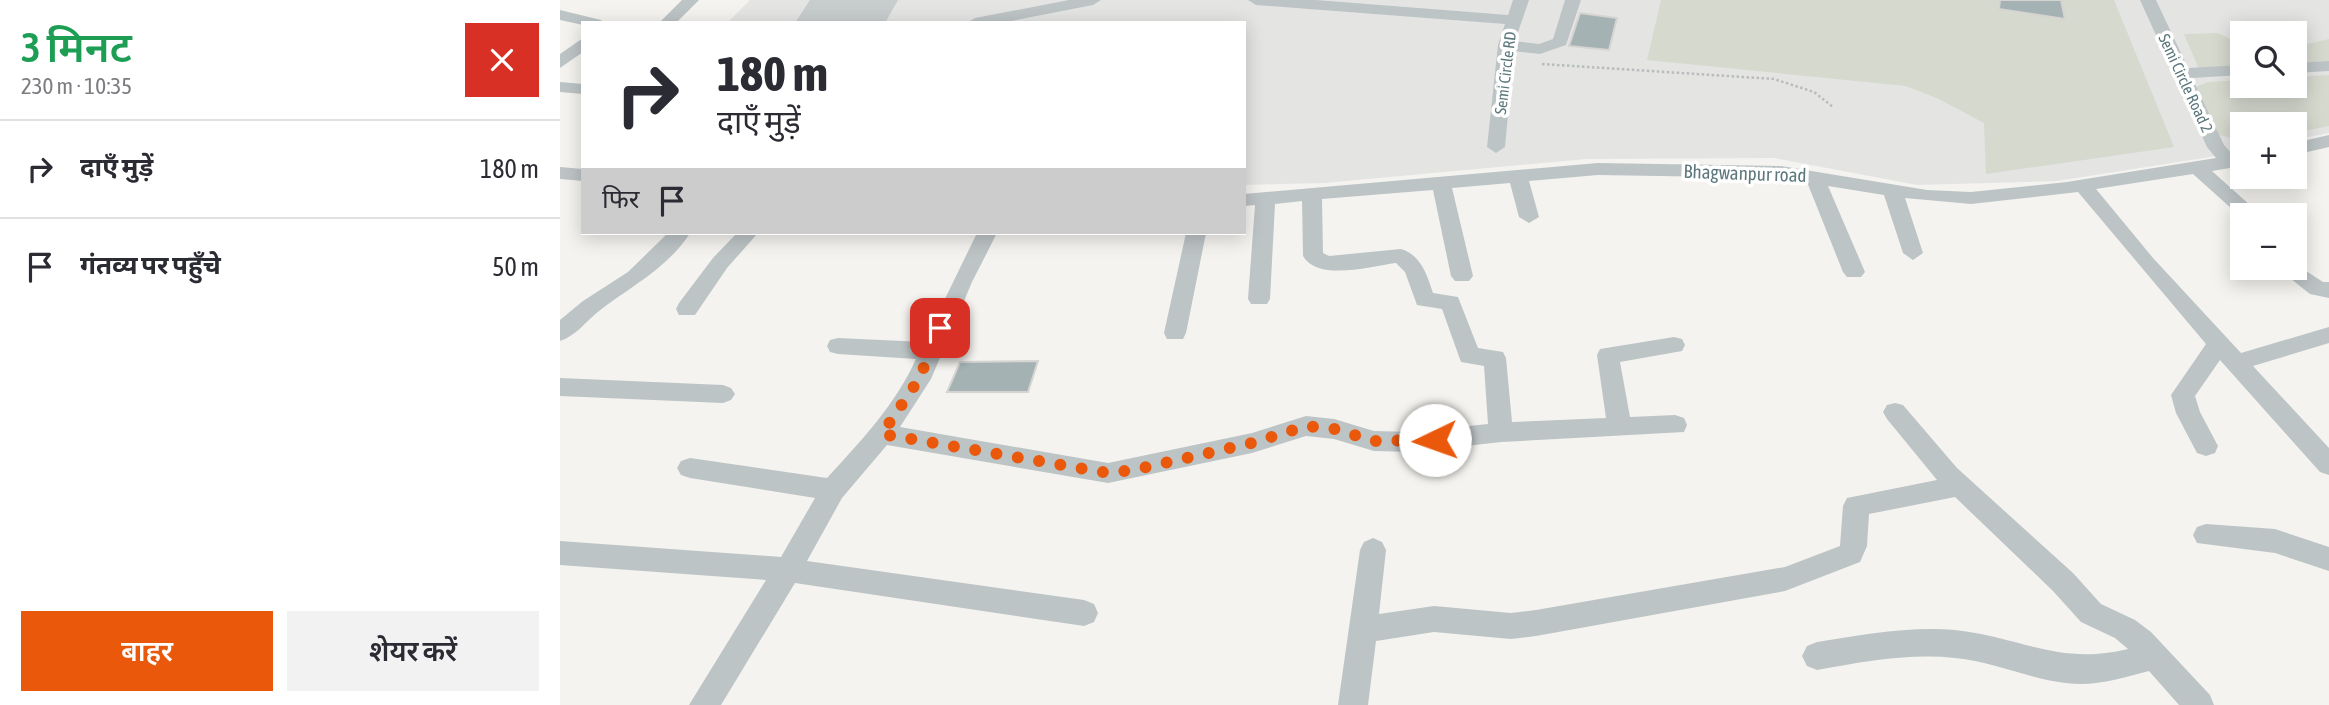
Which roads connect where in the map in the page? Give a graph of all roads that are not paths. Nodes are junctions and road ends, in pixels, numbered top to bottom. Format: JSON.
{"nodes":[{"id":1,"x":691,"y":0,"type":"edge"},
{"id":2,"x":1093,"y":0,"type":"edge"},
{"id":3,"x":1099,"y":0,"type":"edge"},
{"id":4,"x":1256,"y":0,"type":"edge"},
{"id":5,"x":1521,"y":0,"type":"edge"},
{"id":6,"x":1573,"y":0,"type":"edge"},
{"id":7,"x":2148,"y":0,"type":"edge"},
{"id":8,"x":560,"y":15,"type":"edge"},
{"id":9,"x":1512,"y":20,"type":"junction"},
{"id":10,"x":586,"y":21,"type":"edge"},
{"id":11,"x":669,"y":21,"type":"edge"},
{"id":12,"x":985,"y":21,"type":"edge"},
{"id":13,"x":1084,"y":21,"type":"edge"},
{"id":14,"x":581,"y":45,"type":"edge"},
{"id":15,"x":1505,"y":54,"type":"junction"},
{"id":16,"x":560,"y":63,"type":"edge"},
{"id":17,"x":2329,"y":66,"type":"edge"},
{"id":18,"x":2307,"y":67,"type":"edge"},
{"id":19,"x":2230,"y":71,"type":"edge"},
{"id":20,"x":2183,"y":73,"type":"junction"},
{"id":21,"x":560,"y":87,"type":"edge"},
{"id":22,"x":581,"y":89,"type":"edge"},
{"id":23,"x":2329,"y":141,"type":"edge"},
{"id":24,"x":2307,"y":146,"type":"edge"},
{"id":25,"x":1496,"y":147,"type":"dead end"},
{"id":26,"x":2230,"y":157,"type":"edge"},
{"id":27,"x":2230,"y":162,"type":"edge"},
{"id":28,"x":2199,"y":168,"type":"junction"},
{"id":29,"x":560,"y":173,"type":"edge"},
{"id":30,"x":1517,"y":174,"type":"junction"},
{"id":31,"x":581,"y":175,"type":"edge"},
{"id":32,"x":1815,"y":176,"type":"junction"},
{"id":33,"x":1440,"y":183,"type":"junction"},
{"id":34,"x":2082,"y":185,"type":"junction"},
{"id":35,"x":1892,"y":190,"type":"junction"},
{"id":36,"x":1312,"y":194,"type":"junction"},
{"id":37,"x":1254,"y":199,"type":"edge"},
{"id":38,"x":2238,"y":203,"type":"edge"},
{"id":39,"x":1529,"y":218,"type":"dead end"},
{"id":40,"x":678,"y":235,"type":"edge"},
{"id":41,"x":746,"y":235,"type":"edge"},
{"id":42,"x":986,"y":235,"type":"edge"},
{"id":43,"x":1196,"y":235,"type":"edge"},
{"id":44,"x":1913,"y":253,"type":"dead end"},
{"id":45,"x":1854,"y":272,"type":"dead end"},
{"id":46,"x":1462,"y":276,"type":"dead end"},
{"id":47,"x":2305,"y":280,"type":"edge"},
{"id":48,"x":2329,"y":290,"type":"edge"},
{"id":49,"x":1259,"y":299,"type":"dead end"},
{"id":50,"x":687,"y":309,"type":"dead end"},
{"id":51,"x":560,"y":333,"type":"edge"},
{"id":52,"x":1175,"y":333,"type":"dead end"},
{"id":53,"x":2329,"y":335,"type":"edge"},
{"id":54,"x":2220,"y":342,"type":"junction"},
{"id":55,"x":1674,"y":345,"type":"dead end"},
{"id":56,"x":838,"y":346,"type":"dead end"},
{"id":57,"x":930,"y":351,"type":"junction"},
{"id":58,"x":2239,"y":362,"type":"junction"},
{"id":59,"x":560,"y":387,"type":"edge"},
{"id":60,"x":723,"y":394,"type":"dead end"},
{"id":61,"x":1895,"y":412,"type":"dead end"},
{"id":62,"x":1675,"y":425,"type":"dead end"},
{"id":63,"x":1619,"y":427,"type":"junction"},
{"id":64,"x":1501,"y":432,"type":"junction"},
{"id":65,"x":882,"y":434,"type":"junction"},
{"id":66,"x":2206,"y":446,"type":"dead end"},
{"id":67,"x":2329,"y":465,"type":"edge"},
{"id":68,"x":691,"y":468,"type":"dead end"},
{"id":69,"x":1959,"y":486,"type":"junction"},
{"id":70,"x":833,"y":490,"type":"junction"},
{"id":71,"x":2206,"y":535,"type":"dead end"},
{"id":72,"x":1373,"y":550,"type":"dead end"},
{"id":73,"x":560,"y":553,"type":"edge"},
{"id":74,"x":2329,"y":559,"type":"edge"},
{"id":75,"x":788,"y":570,"type":"junction"},
{"id":76,"x":1084,"y":613,"type":"dead end"},
{"id":77,"x":1363,"y":630,"type":"junction"},
{"id":78,"x":1817,"y":656,"type":"dead end"},
{"id":79,"x":2154,"y":656,"type":"junction"},
{"id":80,"x":704,"y":705,"type":"edge"},
{"id":81,"x":1353,"y":705,"type":"edge"},
{"id":82,"x":2199,"y":705,"type":"edge"}],
"edges":[{"from":1,"to":11,"type":"street"},
{"from":2,"to":12,"type":"street"},
{"from":3,"to":13,"type":"street"},
{"from":4,"to":9,"type":"street"},
{"from":5,"to":9,"type":"street","name":"Semi Circle RD"},
{"from":6,"to":15,"type":"street"},
{"from":7,"to":20,"type":"street","name":"Semi Circle Road 2"},
{"from":8,"to":10,"type":"street"},
{"from":9,"to":15,"type":"street","name":"Semi Circle RD"},
{"from":14,"to":16,"type":"street"},
{"from":15,"to":25,"type":"street","name":"Semi Circle RD"},
{"from":17,"to":18,"type":"street"},
{"from":19,"to":20,"type":"street"},
{"from":20,"to":26,"type":"street","name":"Semi Circle Road 2"},
{"from":21,"to":22,"type":"street"},
{"from":23,"to":24,"type":"street"},
{"from":27,"to":28,"type":"street","name":"Bhagwanpur road"},
{"from":28,"to":34,"type":"street","name":"Bhagwanpur road"},
{"from":28,"to":38,"type":"street"},
{"from":29,"to":31,"type":"street"},
{"from":30,"to":32,"type":"street","name":"Bhagwanpur road"},
{"from":30,"to":33,"type":"street","name":"Bhagwanpur road"},
{"from":30,"to":39,"type":"street"},
{"from":32,"to":35,"type":"street","name":"Bhagwanpur road"},
{"from":32,"to":45,"type":"street"},
{"from":33,"to":36,"type":"street","name":"Bhagwanpur road"},
{"from":33,"to":46,"type":"street"},
{"from":34,"to":35,"type":"street","name":"Bhagwanpur road"},
{"from":34,"to":54,"type":"street"},
{"from":35,"to":44,"type":"street"},
{"from":36,"to":37,"type":"street","name":"Bhagwanpur road"},
{"from":36,"to":64,"type":"street"},
{"from":37,"to":49,"type":"street"},
{"from":40,"to":51,"type":"street"},
{"from":41,"to":50,"type":"street"},
{"from":42,"to":57,"type":"street"},
{"from":43,"to":52,"type":"street"},
{"from":47,"to":48,"type":"street"},
{"from":53,"to":58,"type":"street"},
{"from":54,"to":58,"type":"street"},
{"from":54,"to":66,"type":"street"},
{"from":55,"to":63,"type":"street"},
{"from":56,"to":57,"type":"street"},
{"from":57,"to":65,"type":"street"},
{"from":58,"to":67,"type":"street"},
{"from":59,"to":60,"type":"street"},
{"from":61,"to":69,"type":"street"},
{"from":62,"to":63,"type":"street"},
{"from":63,"to":64,"type":"street"},
{"from":64,"to":65,"type":"street"},
{"from":65,"to":70,"type":"street"},
{"from":68,"to":70,"type":"street"},
{"from":69,"to":77,"type":"street"},
{"from":69,"to":79,"type":"street"},
{"from":70,"to":75,"type":"street"},
{"from":71,"to":74,"type":"street"},
{"from":72,"to":77,"type":"street"},
{"from":73,"to":75,"type":"street"},
{"from":75,"to":76,"type":"street"},
{"from":75,"to":80,"type":"street"},
{"from":77,"to":81,"type":"street"},
{"from":78,"to":79,"type":"street"},
{"from":79,"to":82,"type":"street"}]}
